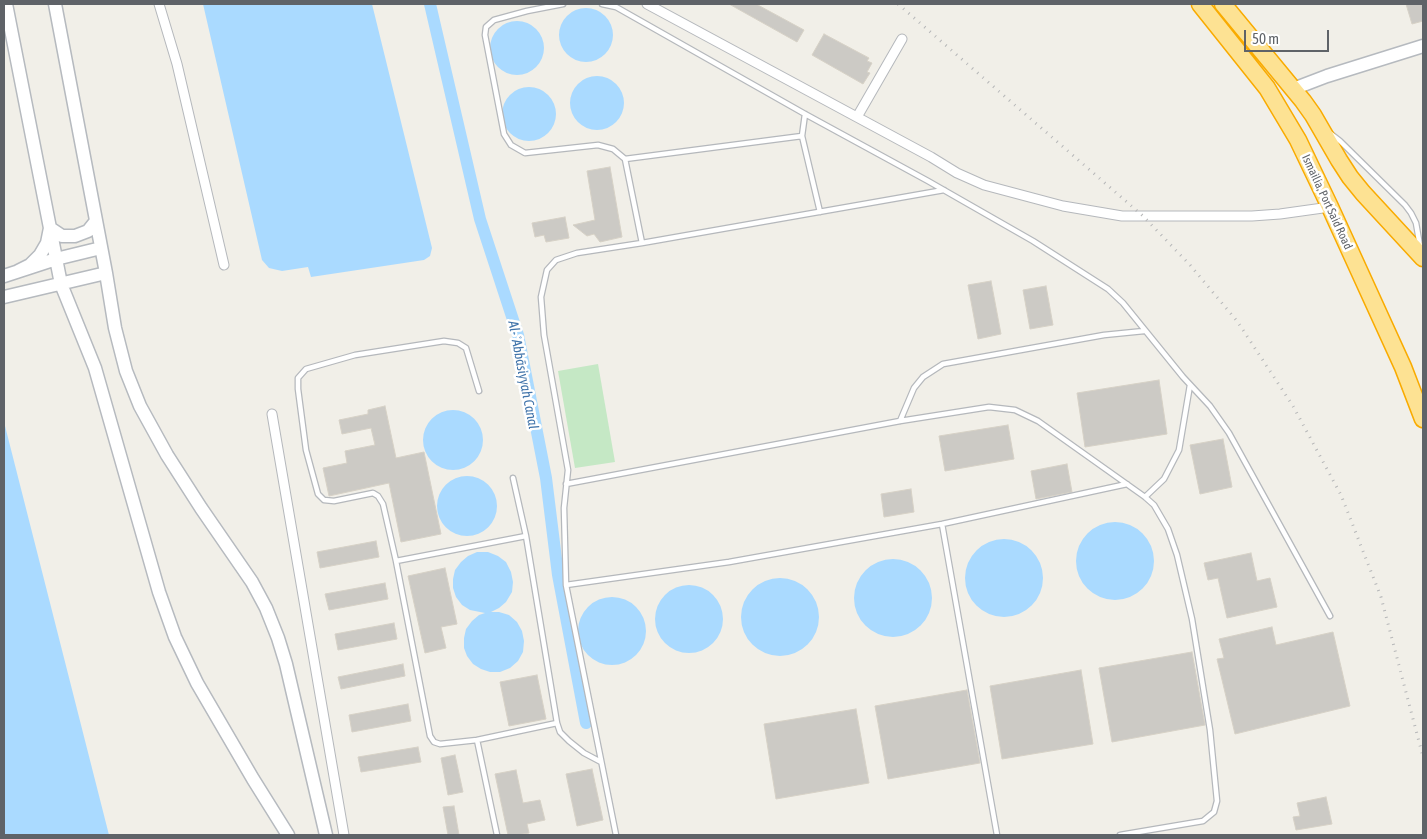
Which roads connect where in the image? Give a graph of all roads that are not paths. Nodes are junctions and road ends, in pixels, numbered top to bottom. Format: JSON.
{"nodes":[{"id":1,"x":6,"y":4,"type":"edge"},
{"id":2,"x":55,"y":4,"type":"edge"},
{"id":3,"x":62,"y":4,"type":"edge"},
{"id":4,"x":159,"y":4,"type":"edge"},
{"id":5,"x":563,"y":4,"type":"edge"},
{"id":6,"x":602,"y":4,"type":"edge"},
{"id":7,"x":647,"y":4,"type":"edge"},
{"id":8,"x":1200,"y":4,"type":"edge"},
{"id":9,"x":1223,"y":4,"type":"edge"},
{"id":10,"x":59,"y":25,"type":"junction"},
{"id":11,"x":902,"y":39,"type":"dead end"},
{"id":12,"x":1423,"y":46,"type":"edge"},
{"id":13,"x":1293,"y":89,"type":"junction"},
{"id":14,"x":805,"y":114,"type":"junction"},
{"id":15,"x":857,"y":117,"type":"junction"},
{"id":16,"x":802,"y":136,"type":"junction"},
{"id":17,"x":625,"y":159,"type":"junction"},
{"id":18,"x":944,"y":190,"type":"junction"},
{"id":19,"x":1330,"y":207,"type":"junction"},
{"id":20,"x":820,"y":212,"type":"junction"},
{"id":21,"x":96,"y":220,"type":"junction"},
{"id":22,"x":50,"y":228,"type":"junction"},
{"id":23,"x":642,"y":244,"type":"junction"},
{"id":24,"x":101,"y":248,"type":"junction"},
{"id":25,"x":1422,"y":256,"type":"edge"},
{"id":26,"x":56,"y":259,"type":"junction"},
{"id":27,"x":224,"y":266,"type":"dead end"},
{"id":28,"x":18,"y":271,"type":"junction"},
{"id":29,"x":106,"y":273,"type":"junction"},
{"id":30,"x":4,"y":276,"type":"edge"},
{"id":31,"x":61,"y":284,"type":"junction"},
{"id":32,"x":4,"y":297,"type":"edge"},
{"id":33,"x":1144,"y":331,"type":"junction"},
{"id":34,"x":1190,"y":385,"type":"junction"},
{"id":35,"x":479,"y":391,"type":"dead end"},
{"id":36,"x":272,"y":414,"type":"dead end"},
{"id":37,"x":1423,"y":419,"type":"edge"},
{"id":38,"x":900,"y":421,"type":"junction"},
{"id":39,"x":513,"y":478,"type":"dead end"},
{"id":40,"x":566,"y":484,"type":"junction"},
{"id":41,"x":1127,"y":484,"type":"junction"},
{"id":42,"x":1145,"y":497,"type":"junction"},
{"id":43,"x":942,"y":524,"type":"junction"},
{"id":44,"x":526,"y":536,"type":"junction"},
{"id":45,"x":396,"y":561,"type":"junction"},
{"id":46,"x":566,"y":585,"type":"junction"},
{"id":47,"x":1330,"y":616,"type":"dead end"},
{"id":48,"x":557,"y":723,"type":"junction"},
{"id":49,"x":477,"y":740,"type":"junction"},
{"id":50,"x":601,"y":762,"type":"junction"},
{"id":51,"x":288,"y":835,"type":"edge"},
{"id":52,"x":326,"y":835,"type":"edge"},
{"id":53,"x":344,"y":835,"type":"edge"},
{"id":54,"x":497,"y":835,"type":"edge"},
{"id":55,"x":616,"y":835,"type":"edge"},
{"id":56,"x":997,"y":835,"type":"edge"},
{"id":57,"x":1120,"y":835,"type":"edge"}],
"edges":[{"from":1,"to":22,"type":"main road"},
{"from":2,"to":10,"type":"main road"},
{"from":3,"to":10,"type":"main road"},
{"from":4,"to":27,"type":"street"},
{"from":5,"to":17,"type":"lane"},
{"from":6,"to":14,"type":"lane"},
{"from":7,"to":15,"type":"street"},
{"from":8,"to":19,"type":"highway","name":"Ismailia, Port Said Road"},
{"from":9,"to":13,"type":"highway"},
{"from":10,"to":21,"type":"main road"},
{"from":11,"to":15,"type":"street"},
{"from":12,"to":13,"type":"main road"},
{"from":13,"to":25,"type":"highway"},
{"from":14,"to":16,"type":"lane"},
{"from":14,"to":18,"type":"lane"},
{"from":15,"to":19,"type":"street"},
{"from":16,"to":17,"type":"lane"},
{"from":16,"to":20,"type":"lane"},
{"from":17,"to":23,"type":"lane"},
{"from":18,"to":20,"type":"lane"},
{"from":18,"to":33,"type":"lane"},
{"from":19,"to":37,"type":"highway","name":"Ismailia, Port Said Road"},
{"from":20,"to":23,"type":"lane"},
{"from":21,"to":22,"type":"main road"},
{"from":21,"to":24,"type":"main road"},
{"from":22,"to":26,"type":"main road"},
{"from":22,"to":28,"type":"main road"},
{"from":23,"to":40,"type":"lane"},
{"from":24,"to":26,"type":"main road"},
{"from":24,"to":29,"type":"main road"},
{"from":26,"to":28,"type":"main road"},
{"from":26,"to":31,"type":"main road"},
{"from":28,"to":30,"type":"main road"},
{"from":29,"to":31,"type":"main road"},
{"from":29,"to":52,"type":"main road"},
{"from":31,"to":32,"type":"main road"},
{"from":31,"to":51,"type":"main road"},
{"from":33,"to":34,"type":"lane"},
{"from":33,"to":38,"type":"lane"},
{"from":34,"to":42,"type":"lane"},
{"from":34,"to":47,"type":"lane"},
{"from":35,"to":45,"type":"lane"},
{"from":36,"to":53,"type":"street"},
{"from":38,"to":40,"type":"lane"},
{"from":38,"to":41,"type":"lane"},
{"from":39,"to":44,"type":"lane"},
{"from":40,"to":46,"type":"lane"},
{"from":41,"to":42,"type":"lane"},
{"from":41,"to":43,"type":"lane"},
{"from":42,"to":57,"type":"lane"},
{"from":43,"to":46,"type":"lane"},
{"from":43,"to":56,"type":"lane"},
{"from":44,"to":45,"type":"lane"},
{"from":44,"to":48,"type":"lane"},
{"from":45,"to":49,"type":"lane"},
{"from":46,"to":50,"type":"lane"},
{"from":48,"to":49,"type":"lane"},
{"from":48,"to":50,"type":"lane"},
{"from":49,"to":54,"type":"lane"},
{"from":50,"to":55,"type":"lane"}]}
